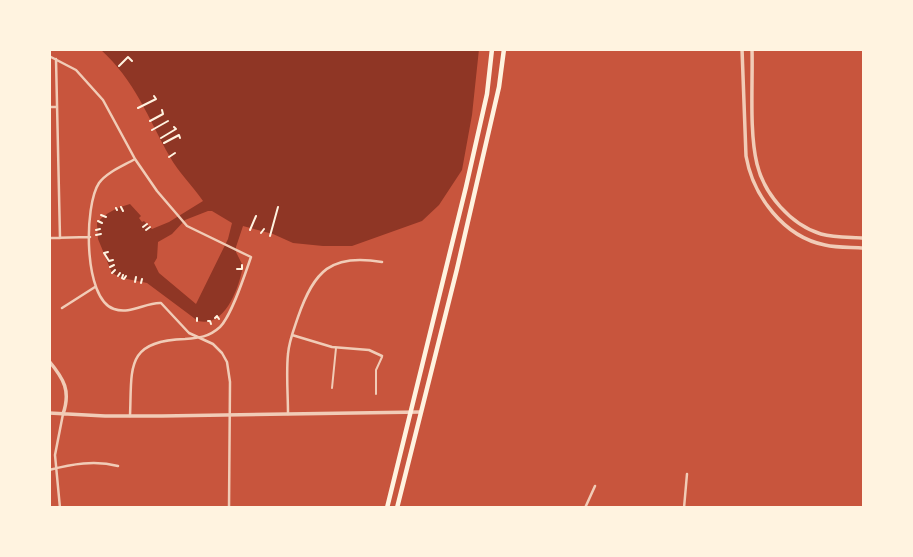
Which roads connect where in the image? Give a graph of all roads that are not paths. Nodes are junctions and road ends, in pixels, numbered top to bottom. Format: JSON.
{"nodes":[{"id":1,"x":492,"y":49,"type":"edge"},
{"id":2,"x":504,"y":49,"type":"edge"},
{"id":3,"x":742,"y":49,"type":"edge"},
{"id":4,"x":752,"y":49,"type":"edge"},
{"id":5,"x":49,"y":56,"type":"edge"},
{"id":6,"x":56,"y":59,"type":"junction"},
{"id":7,"x":49,"y":107,"type":"edge"},
{"id":8,"x":57,"y":107,"type":"junction"},
{"id":9,"x":135,"y":159,"type":"junction"},
{"id":10,"x":90,"y":237,"type":"junction"},
{"id":11,"x":49,"y":238,"type":"edge"},
{"id":12,"x":60,"y":238,"type":"junction"},
{"id":13,"x":864,"y":238,"type":"edge"},
{"id":14,"x":864,"y":248,"type":"edge"},
{"id":15,"x":382,"y":261,"type":"dead end"},
{"id":16,"x":95,"y":287,"type":"junction"},
{"id":17,"x":62,"y":308,"type":"dead end"},
{"id":18,"x":292,"y":335,"type":"junction"},
{"id":19,"x":202,"y":338,"type":"junction"},
{"id":20,"x":336,"y":347,"type":"junction"},
{"id":21,"x":382,"y":356,"type":"joint"},
{"id":22,"x":49,"y":361,"type":"edge"},
{"id":23,"x":332,"y":388,"type":"dead end"},
{"id":24,"x":376,"y":394,"type":"dead end"},
{"id":25,"x":49,"y":412,"type":"edge"},
{"id":26,"x":410,"y":412,"type":"junction"},
{"id":27,"x":421,"y":412,"type":"junction"},
{"id":28,"x":63,"y":414,"type":"junction"},
{"id":29,"x":288,"y":414,"type":"junction"},
{"id":30,"x":229,"y":415,"type":"junction"},
{"id":31,"x":130,"y":416,"type":"junction"},
{"id":32,"x":118,"y":466,"type":"dead end"},
{"id":33,"x":55,"y":469,"type":"junction"},
{"id":34,"x":49,"y":470,"type":"edge"},
{"id":35,"x":687,"y":474,"type":"dead end"},
{"id":36,"x":595,"y":486,"type":"dead end"},
{"id":37,"x":60,"y":508,"type":"edge"},
{"id":38,"x":229,"y":508,"type":"edge"},
{"id":39,"x":387,"y":508,"type":"edge"},
{"id":40,"x":397,"y":508,"type":"edge"},
{"id":41,"x":585,"y":508,"type":"edge"},
{"id":42,"x":684,"y":508,"type":"edge"}],
"edges":[{"from":1,"to":26,"type":"main road"},
{"from":2,"to":27,"type":"main road"},
{"from":3,"to":14,"type":"street"},
{"from":4,"to":13,"type":"street"},
{"from":5,"to":6,"type":"street"},
{"from":6,"to":8,"type":"street"},
{"from":6,"to":9,"type":"street"},
{"from":7,"to":8,"type":"street"},
{"from":8,"to":12,"type":"street"},
{"from":9,"to":10,"type":"street"},
{"from":9,"to":19,"type":"street"},
{"from":10,"to":12,"type":"street"},
{"from":10,"to":16,"type":"street"},
{"from":11,"to":12,"type":"street"},
{"from":15,"to":18,"type":"street"},
{"from":16,"to":17,"type":"street"},
{"from":16,"to":19,"type":"street"},
{"from":18,"to":20,"type":"street"},
{"from":18,"to":29,"type":"street"},
{"from":19,"to":30,"type":"street"},
{"from":19,"to":31,"type":"street"},
{"from":20,"to":21,"type":"street"},
{"from":20,"to":23,"type":"lane"},
{"from":21,"to":24,"type":"lane"},
{"from":22,"to":28,"type":"street"},
{"from":25,"to":28,"type":"street"},
{"from":26,"to":27,"type":"street"},
{"from":26,"to":29,"type":"street"},
{"from":26,"to":39,"type":"main road"},
{"from":27,"to":40,"type":"main road"},
{"from":28,"to":31,"type":"street"},
{"from":28,"to":33,"type":"street"},
{"from":29,"to":30,"type":"street"},
{"from":30,"to":31,"type":"street"},
{"from":30,"to":38,"type":"street"},
{"from":32,"to":33,"type":"street"},
{"from":33,"to":34,"type":"street"},
{"from":33,"to":37,"type":"street"},
{"from":35,"to":42,"type":"street"},
{"from":36,"to":41,"type":"street"}]}
